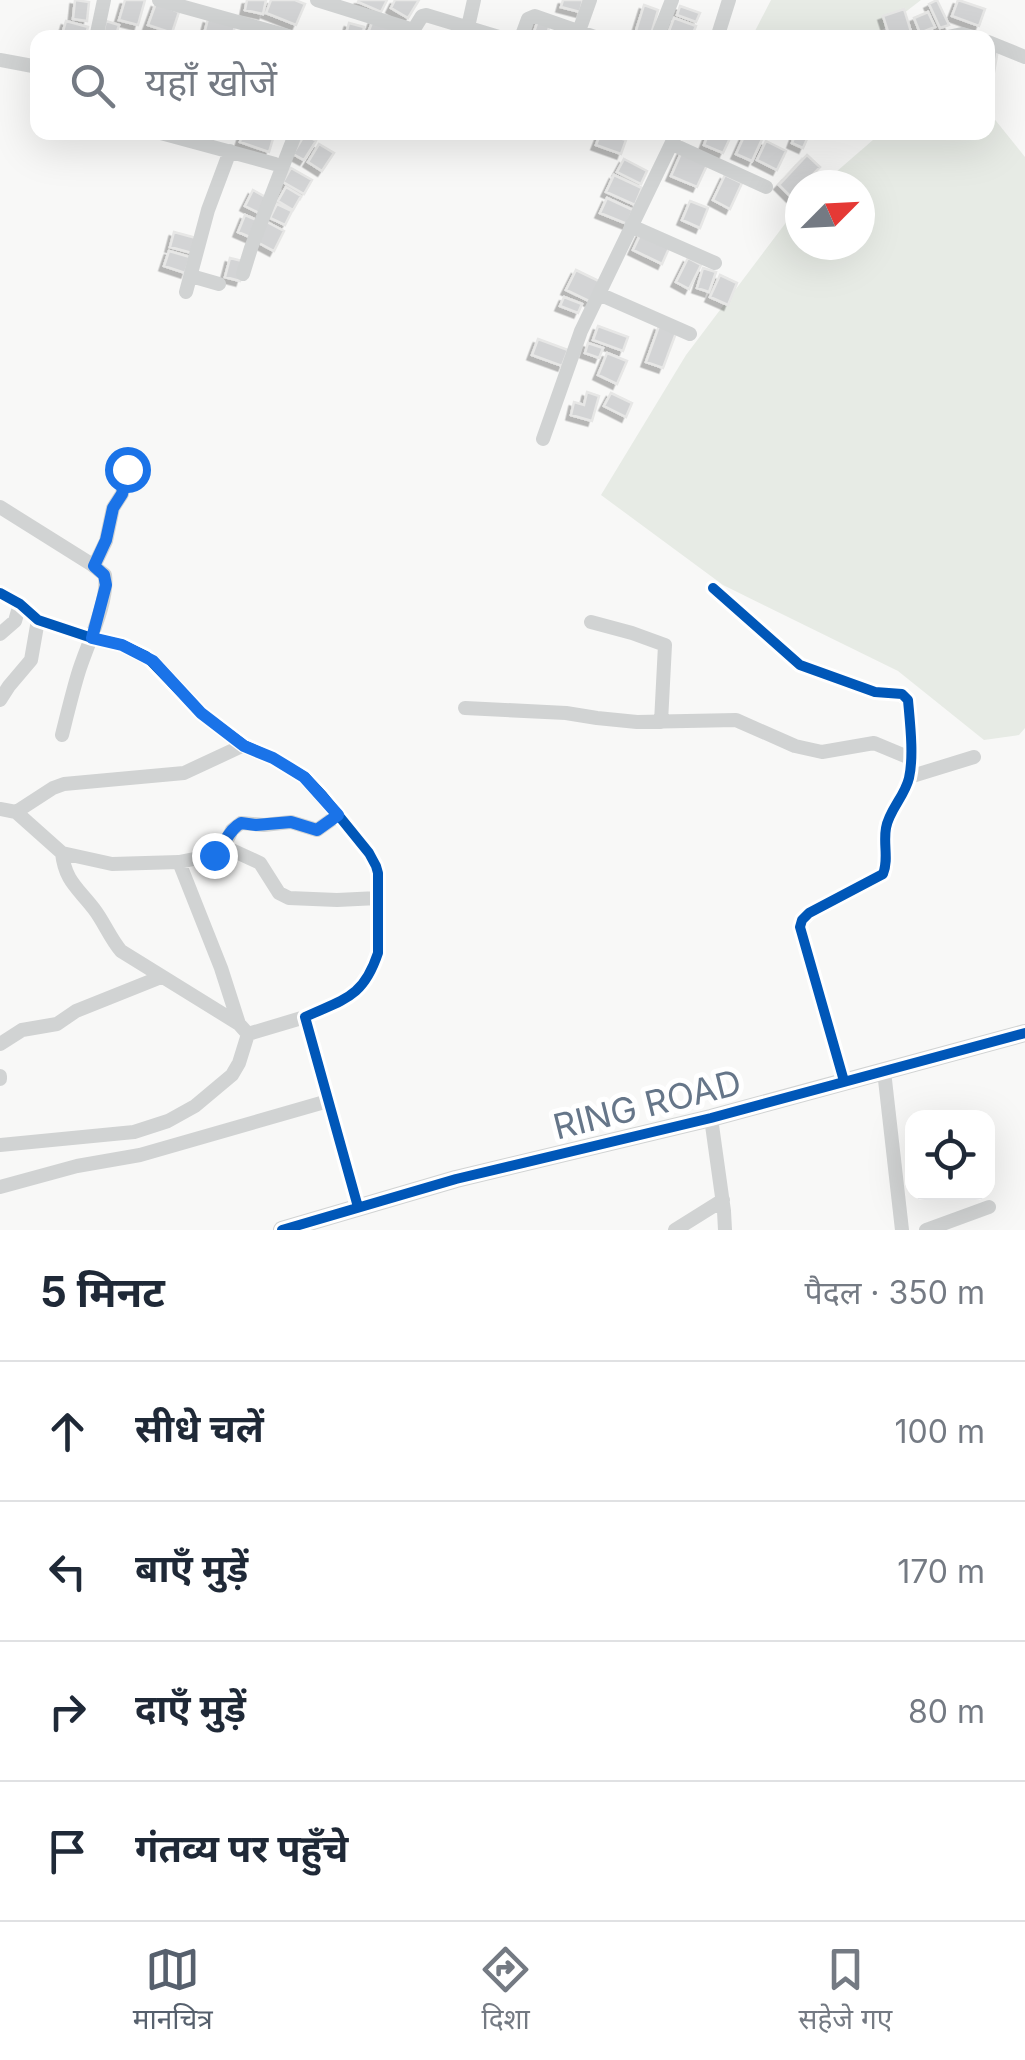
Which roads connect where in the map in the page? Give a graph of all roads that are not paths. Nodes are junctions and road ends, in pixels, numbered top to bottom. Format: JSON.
{"nodes":[{"id":1,"x":104,"y":0,"type":"edge"},
{"id":2,"x":158,"y":0,"type":"edge"},
{"id":3,"x":317,"y":0,"type":"edge"},
{"id":4,"x":474,"y":0,"type":"edge"},
{"id":5,"x":590,"y":0,"type":"edge"},
{"id":6,"x":672,"y":0,"type":"edge"},
{"id":7,"x":729,"y":0,"type":"edge"},
{"id":8,"x":334,"y":2,"type":"edge"},
{"id":9,"x":468,"y":27,"type":"junction"},
{"id":10,"x":98,"y":30,"type":"edge"},
{"id":11,"x":266,"y":30,"type":"edge"},
{"id":12,"x":477,"y":30,"type":"edge"},
{"id":13,"x":524,"y":30,"type":"edge"},
{"id":14,"x":576,"y":30,"type":"edge"},
{"id":15,"x":579,"y":30,"type":"edge"},
{"id":16,"x":660,"y":30,"type":"edge"},
{"id":17,"x":720,"y":30,"type":"edge"},
{"id":18,"x":995,"y":45,"type":"edge"},
{"id":19,"x":1025,"y":56,"type":"edge"},
{"id":20,"x":0,"y":60,"type":"edge"},
{"id":21,"x":30,"y":65,"type":"edge"},
{"id":22,"x":188,"y":140,"type":"edge"},
{"id":23,"x":293,"y":140,"type":"edge"},
{"id":24,"x":674,"y":140,"type":"edge"},
{"id":25,"x":679,"y":140,"type":"edge"},
{"id":26,"x":230,"y":151,"type":"junction"},
{"id":27,"x":275,"y":164,"type":"dead end"},
{"id":28,"x":766,"y":187,"type":"dead end"},
{"id":29,"x":631,"y":226,"type":"junction"},
{"id":30,"x":715,"y":263,"type":"dead end"},
{"id":31,"x":243,"y":274,"type":"dead end"},
{"id":32,"x":191,"y":276,"type":"junction"},
{"id":33,"x":219,"y":284,"type":"dead end"},
{"id":34,"x":186,"y":292,"type":"dead end"},
{"id":35,"x":599,"y":294,"type":"junction"},
{"id":36,"x":690,"y":334,"type":"dead end"},
{"id":37,"x":543,"y":439,"type":"dead end"},
{"id":38,"x":127,"y":469,"type":"dead end"},
{"id":39,"x":0,"y":507,"type":"edge"},
{"id":40,"x":94,"y":566,"type":"junction"},
{"id":41,"x":714,"y":588,"type":"dead end"},
{"id":42,"x":0,"y":593,"type":"edge"},
{"id":43,"x":20,"y":604,"type":"junction"},
{"id":44,"x":38,"y":620,"type":"junction"},
{"id":45,"x":591,"y":622,"type":"dead end"},
{"id":46,"x":0,"y":634,"type":"edge"},
{"id":47,"x":92,"y":638,"type":"junction"},
{"id":48,"x":0,"y":700,"type":"edge"},
{"id":49,"x":465,"y":708,"type":"dead end"},
{"id":50,"x":661,"y":722,"type":"junction"},
{"id":51,"x":62,"y":736,"type":"dead end"},
{"id":52,"x":244,"y":746,"type":"junction"},
{"id":53,"x":974,"y":757,"type":"dead end"},
{"id":54,"x":910,"y":758,"type":"junction"},
{"id":55,"x":910,"y":777,"type":"junction"},
{"id":56,"x":0,"y":808,"type":"edge"},
{"id":57,"x":16,"y":812,"type":"junction"},
{"id":58,"x":338,"y":815,"type":"junction"},
{"id":59,"x":223,"y":846,"type":"junction"},
{"id":60,"x":62,"y":852,"type":"junction"},
{"id":61,"x":179,"y":862,"type":"junction"},
{"id":62,"x":378,"y":898,"type":"junction"},
{"id":63,"x":161,"y":978,"type":"junction"},
{"id":64,"x":305,"y":1017,"type":"junction"},
{"id":65,"x":243,"y":1029,"type":"junction"},
{"id":66,"x":1025,"y":1033,"type":"edge"},
{"id":67,"x":0,"y":1044,"type":"edge"},
{"id":68,"x":884,"y":1071,"type":"junction"},
{"id":69,"x":844,"y":1081,"type":"junction"},
{"id":70,"x":328,"y":1101,"type":"junction"},
{"id":71,"x":711,"y":1118,"type":"junction"},
{"id":72,"x":0,"y":1146,"type":"edge"},
{"id":73,"x":0,"y":1187,"type":"edge"},
{"id":74,"x":722,"y":1200,"type":"junction"},
{"id":75,"x":358,"y":1207,"type":"junction"},
{"id":76,"x":989,"y":1207,"type":"dead end"},
{"id":77,"x":282,"y":1230,"type":"edge"},
{"id":78,"x":675,"y":1230,"type":"edge"},
{"id":79,"x":725,"y":1230,"type":"edge"},
{"id":80,"x":902,"y":1230,"type":"edge"},
{"id":81,"x":926,"y":1230,"type":"edge"}],
"edges":[{"from":1,"to":10,"type":"street"},
{"from":2,"to":11,"type":"street"},
{"from":3,"to":8,"type":"street"},
{"from":4,"to":9,"type":"street"},
{"from":5,"to":15,"type":"street"},
{"from":6,"to":16,"type":"street"},
{"from":7,"to":17,"type":"street"},
{"from":8,"to":9,"type":"street"},
{"from":9,"to":12,"type":"street"},
{"from":13,"to":14,"type":"street"},
{"from":18,"to":19,"type":"street"},
{"from":20,"to":21,"type":"street"},
{"from":22,"to":26,"type":"street"},
{"from":23,"to":31,"type":"street"},
{"from":24,"to":29,"type":"street"},
{"from":25,"to":28,"type":"street"},
{"from":26,"to":27,"type":"street"},
{"from":26,"to":32,"type":"street"},
{"from":29,"to":30,"type":"street"},
{"from":29,"to":35,"type":"street"},
{"from":32,"to":33,"type":"street"},
{"from":32,"to":34,"type":"street"},
{"from":35,"to":36,"type":"street"},
{"from":35,"to":37,"type":"street"},
{"from":38,"to":40,"type":"street"},
{"from":39,"to":40,"type":"street"},
{"from":40,"to":47,"type":"street"},
{"from":41,"to":54,"type":"street"},
{"from":42,"to":43,"type":"street"},
{"from":43,"to":44,"type":"street"},
{"from":43,"to":46,"type":"street"},
{"from":44,"to":47,"type":"street"},
{"from":44,"to":48,"type":"street"},
{"from":45,"to":50,"type":"street"},
{"from":47,"to":51,"type":"street"},
{"from":47,"to":52,"type":"street"},
{"from":49,"to":50,"type":"street"},
{"from":50,"to":54,"type":"street"},
{"from":52,"to":57,"type":"street"},
{"from":52,"to":58,"type":"street"},
{"from":53,"to":55,"type":"street"},
{"from":54,"to":55,"type":"street"},
{"from":55,"to":69,"type":"street"},
{"from":56,"to":57,"type":"street"},
{"from":57,"to":60,"type":"street"},
{"from":58,"to":59,"type":"street"},
{"from":58,"to":62,"type":"street"},
{"from":59,"to":61,"type":"street"},
{"from":59,"to":62,"type":"street"},
{"from":60,"to":61,"type":"street"},
{"from":60,"to":63,"type":"street"},
{"from":61,"to":65,"type":"street"},
{"from":62,"to":64,"type":"street"},
{"from":63,"to":65,"type":"street"},
{"from":63,"to":67,"type":"street"},
{"from":64,"to":65,"type":"street"},
{"from":64,"to":70,"type":"street"},
{"from":65,"to":72,"type":"street"},
{"from":66,"to":68,"type":"street","name":"RING ROAD"},
{"from":68,"to":69,"type":"street","name":"RING ROAD"},
{"from":68,"to":80,"type":"street"},
{"from":69,"to":71,"type":"street","name":"RING ROAD"},
{"from":70,"to":73,"type":"street"},
{"from":70,"to":75,"type":"street"},
{"from":71,"to":74,"type":"street"},
{"from":71,"to":75,"type":"street","name":"RING ROAD"},
{"from":74,"to":78,"type":"street"},
{"from":74,"to":79,"type":"street"},
{"from":75,"to":77,"type":"street","name":"RING ROAD"},
{"from":76,"to":81,"type":"street"}]}
